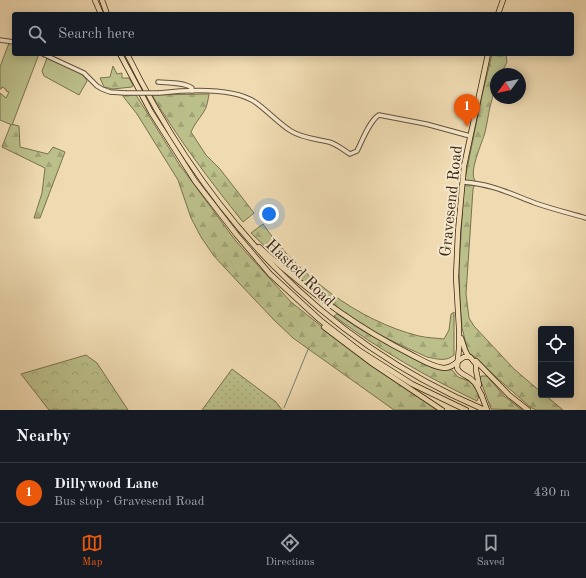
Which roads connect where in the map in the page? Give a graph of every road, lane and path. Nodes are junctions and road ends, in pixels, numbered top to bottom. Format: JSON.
{"nodes":[{"id":1,"x":95,"y":0,"type":"edge"},
{"id":2,"x":102,"y":0,"type":"edge"},
{"id":3,"x":503,"y":0,"type":"edge"},
{"id":4,"x":100,"y":12,"type":"edge"},
{"id":5,"x":106,"y":12,"type":"edge"},
{"id":6,"x":499,"y":12,"type":"edge"},
{"id":7,"x":0,"y":40,"type":"edge"},
{"id":8,"x":12,"y":42,"type":"edge"},
{"id":9,"x":47,"y":56,"type":"edge"},
{"id":10,"x":121,"y":56,"type":"edge"},
{"id":11,"x":128,"y":56,"type":"edge"},
{"id":12,"x":488,"y":56,"type":"edge"},
{"id":13,"x":158,"y":82,"type":"dead end"},
{"id":14,"x":192,"y":91,"type":"junction"},
{"id":15,"x":470,"y":136,"type":"junction"},
{"id":16,"x":463,"y":182,"type":"junction"},
{"id":17,"x":586,"y":218,"type":"edge"},
{"id":18,"x":243,"y":232,"type":"junction"},
{"id":19,"x":270,"y":274,"type":"junction"},
{"id":20,"x":459,"y":328,"type":"junction"},
{"id":21,"x":468,"y":356,"type":"junction"},
{"id":22,"x":473,"y":359,"type":"junction"},
{"id":23,"x":458,"y":362,"type":"junction"},
{"id":24,"x":476,"y":370,"type":"junction"},
{"id":25,"x":467,"y":376,"type":"junction"},
{"id":26,"x":482,"y":396,"type":"junction"},
{"id":27,"x":442,"y":410,"type":"edge"},
{"id":28,"x":466,"y":410,"type":"edge"},
{"id":29,"x":486,"y":410,"type":"edge"},
{"id":30,"x":528,"y":410,"type":"edge"}],
"edges":[{"from":1,"to":4,"type":"main road"},
{"from":2,"to":5,"type":"main road"},
{"from":3,"to":6,"type":"main road"},
{"from":7,"to":8,"type":"street"},
{"from":9,"to":14,"type":"street","bridge":true},
{"from":10,"to":19,"type":"main road","name":"Hasted Road"},
{"from":11,"to":18,"type":"main road","name":"Hasted Road"},
{"from":12,"to":15,"type":"main road","name":"Gravesend Road"},
{"from":13,"to":14,"type":"street"},
{"from":14,"to":15,"type":"street"},
{"from":15,"to":16,"type":"main road","name":"Gravesend Road"},
{"from":16,"to":17,"type":"street"},
{"from":16,"to":20,"type":"main road","name":"Gravesend Road"},
{"from":18,"to":23,"type":"main road"},
{"from":18,"to":29,"type":"main road","name":"Hasted Road"},
{"from":19,"to":27,"type":"main road"},
{"from":19,"to":28,"type":"main road","name":"Hasted Road"},
{"from":20,"to":21,"type":"main road","name":"Gravesend Road"},
{"from":20,"to":23,"type":"main road","name":"Gravesend Road"},
{"from":21,"to":22,"type":"main road"},
{"from":21,"to":23,"type":"main road"},
{"from":22,"to":24,"type":"main road"},
{"from":22,"to":30,"type":"main road"},
{"from":23,"to":25,"type":"main road"},
{"from":24,"to":25,"type":"main road"},
{"from":24,"to":26,"type":"main road"},
{"from":25,"to":26,"type":"main road"},
{"from":26,"to":29,"type":"main road"}]}
